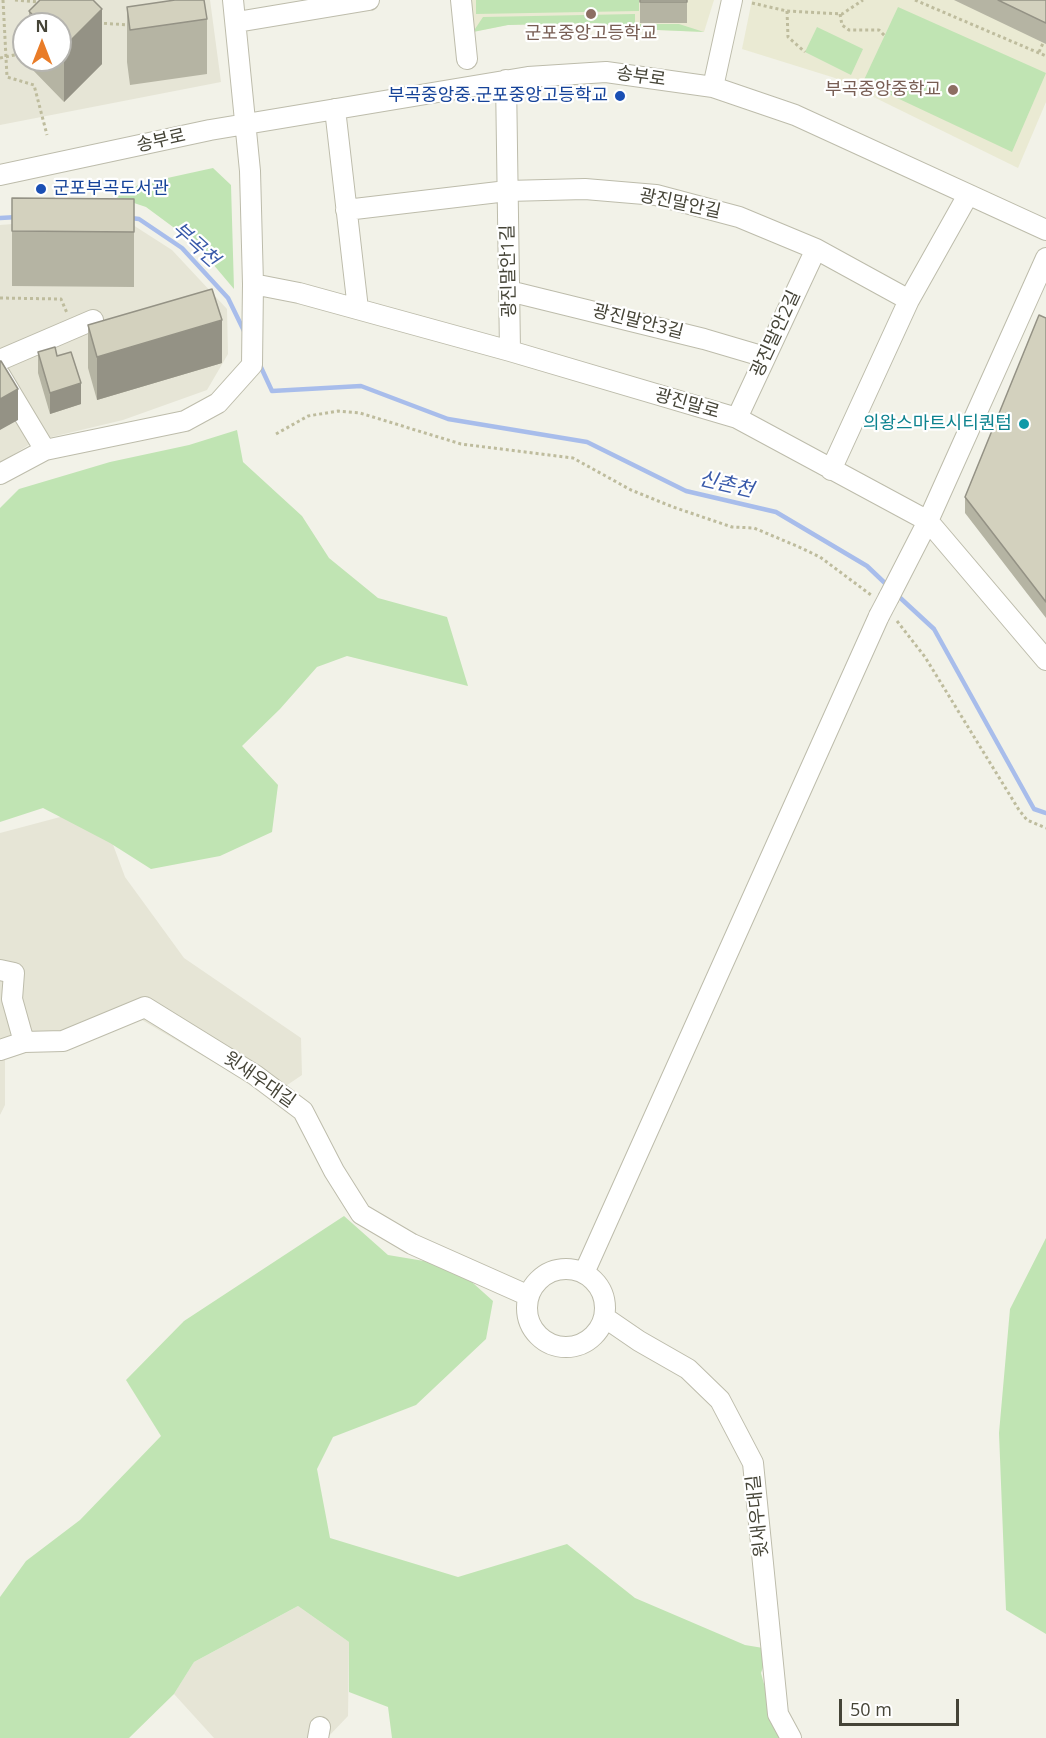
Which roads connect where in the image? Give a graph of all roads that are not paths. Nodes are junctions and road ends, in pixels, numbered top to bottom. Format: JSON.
{"nodes":[{"id":1,"x":233,"y":0,"type":"edge"},
{"id":2,"x":363,"y":0,"type":"edge"},
{"id":3,"x":461,"y":0,"type":"edge"},
{"id":4,"x":742,"y":2,"type":"edge"},
{"id":5,"x":237,"y":22,"type":"junction"},
{"id":6,"x":467,"y":59,"type":"dead end"},
{"id":7,"x":506,"y":80,"type":"junction"},
{"id":8,"x":713,"y":87,"type":"junction"},
{"id":9,"x":335,"y":109,"type":"junction"},
{"id":10,"x":248,"y":126,"type":"junction"},
{"id":11,"x":0,"y":175,"type":"edge"},
{"id":12,"x":507,"y":191,"type":"junction"},
{"id":13,"x":968,"y":195,"type":"junction"},
{"id":14,"x":346,"y":210,"type":"junction"},
{"id":15,"x":1046,"y":230,"type":"edge"},
{"id":16,"x":816,"y":249,"type":"junction"},
{"id":17,"x":1046,"y":258,"type":"edge"},
{"id":18,"x":509,"y":291,"type":"junction"},
{"id":19,"x":253,"y":293,"type":"junction"},
{"id":20,"x":909,"y":300,"type":"junction"},
{"id":21,"x":358,"y":309,"type":"junction"},
{"id":22,"x":84,"y":324,"type":"road end"},
{"id":23,"x":510,"y":351,"type":"junction"},
{"id":24,"x":765,"y":357,"type":"junction"},
{"id":25,"x":0,"y":360,"type":"edge"},
{"id":26,"x":0,"y":375,"type":"edge"},
{"id":27,"x":737,"y":418,"type":"junction"},
{"id":28,"x":45,"y":450,"type":"junction"},
{"id":29,"x":831,"y":470,"type":"junction"},
{"id":30,"x":0,"y":474,"type":"edge"},
{"id":31,"x":928,"y":521,"type":"junction"},
{"id":32,"x":1046,"y":660,"type":"edge"},
{"id":33,"x":0,"y":970,"type":"edge"},
{"id":34,"x":24,"y":1042,"type":"junction"},
{"id":35,"x":0,"y":1050,"type":"edge"},
{"id":36,"x":584,"y":1274,"type":"junction"},
{"id":37,"x":529,"y":1296,"type":"junction"},
{"id":38,"x":600,"y":1325,"type":"junction"},
{"id":39,"x":791,"y":1738,"type":"edge"}],
"edges":[{"from":1,"to":5,"type":"street"},
{"from":2,"to":5,"type":"street"},
{"from":3,"to":6,"type":"street"},
{"from":4,"to":8,"type":"street"},
{"from":5,"to":10,"type":"street"},
{"from":7,"to":8,"type":"street","name":"송부로"},
{"from":7,"to":9,"type":"street","name":"송부로"},
{"from":7,"to":12,"type":"street","name":"광진말안1길"},
{"from":8,"to":13,"type":"street","name":"송부로"},
{"from":9,"to":10,"type":"street","name":"송부로"},
{"from":9,"to":14,"type":"street"},
{"from":10,"to":11,"type":"street","name":"송부로"},
{"from":10,"to":19,"type":"street"},
{"from":12,"to":14,"type":"street","name":"광진말안길"},
{"from":12,"to":16,"type":"street","name":"광진말안길"},
{"from":12,"to":18,"type":"street","name":"광진말안1길"},
{"from":13,"to":15,"type":"street","name":"송부로"},
{"from":13,"to":20,"type":"street"},
{"from":14,"to":21,"type":"street"},
{"from":16,"to":20,"type":"street","name":"광진말안길"},
{"from":16,"to":24,"type":"street","name":"광진말안2길"},
{"from":17,"to":31,"type":"street"},
{"from":18,"to":23,"type":"street","name":"광진말안1길"},
{"from":18,"to":24,"type":"street","name":"광진말안3길"},
{"from":19,"to":21,"type":"street","name":"광진말로"},
{"from":19,"to":28,"type":"street"},
{"from":20,"to":29,"type":"street"},
{"from":21,"to":23,"type":"street","name":"광진말로"},
{"from":22,"to":25,"type":"street"},
{"from":23,"to":27,"type":"street","name":"광진말로"},
{"from":24,"to":27,"type":"street","name":"광진말안2길"},
{"from":26,"to":28,"type":"street"},
{"from":27,"to":29,"type":"street","name":"광진말로"},
{"from":28,"to":30,"type":"street"},
{"from":29,"to":31,"type":"street","name":"광진말로"},
{"from":31,"to":32,"type":"street","name":"광진말로"},
{"from":31,"to":36,"type":"street","bridge":true},
{"from":33,"to":34,"type":"street"},
{"from":34,"to":35,"type":"street","name":"윗새우대길"},
{"from":34,"to":37,"type":"street","name":"윗새우대길"},
{"from":36,"to":37,"type":"street"},
{"from":36,"to":38,"type":"street"},
{"from":37,"to":38,"type":"street"},
{"from":38,"to":39,"type":"street","name":"윗새우대길"}]}
